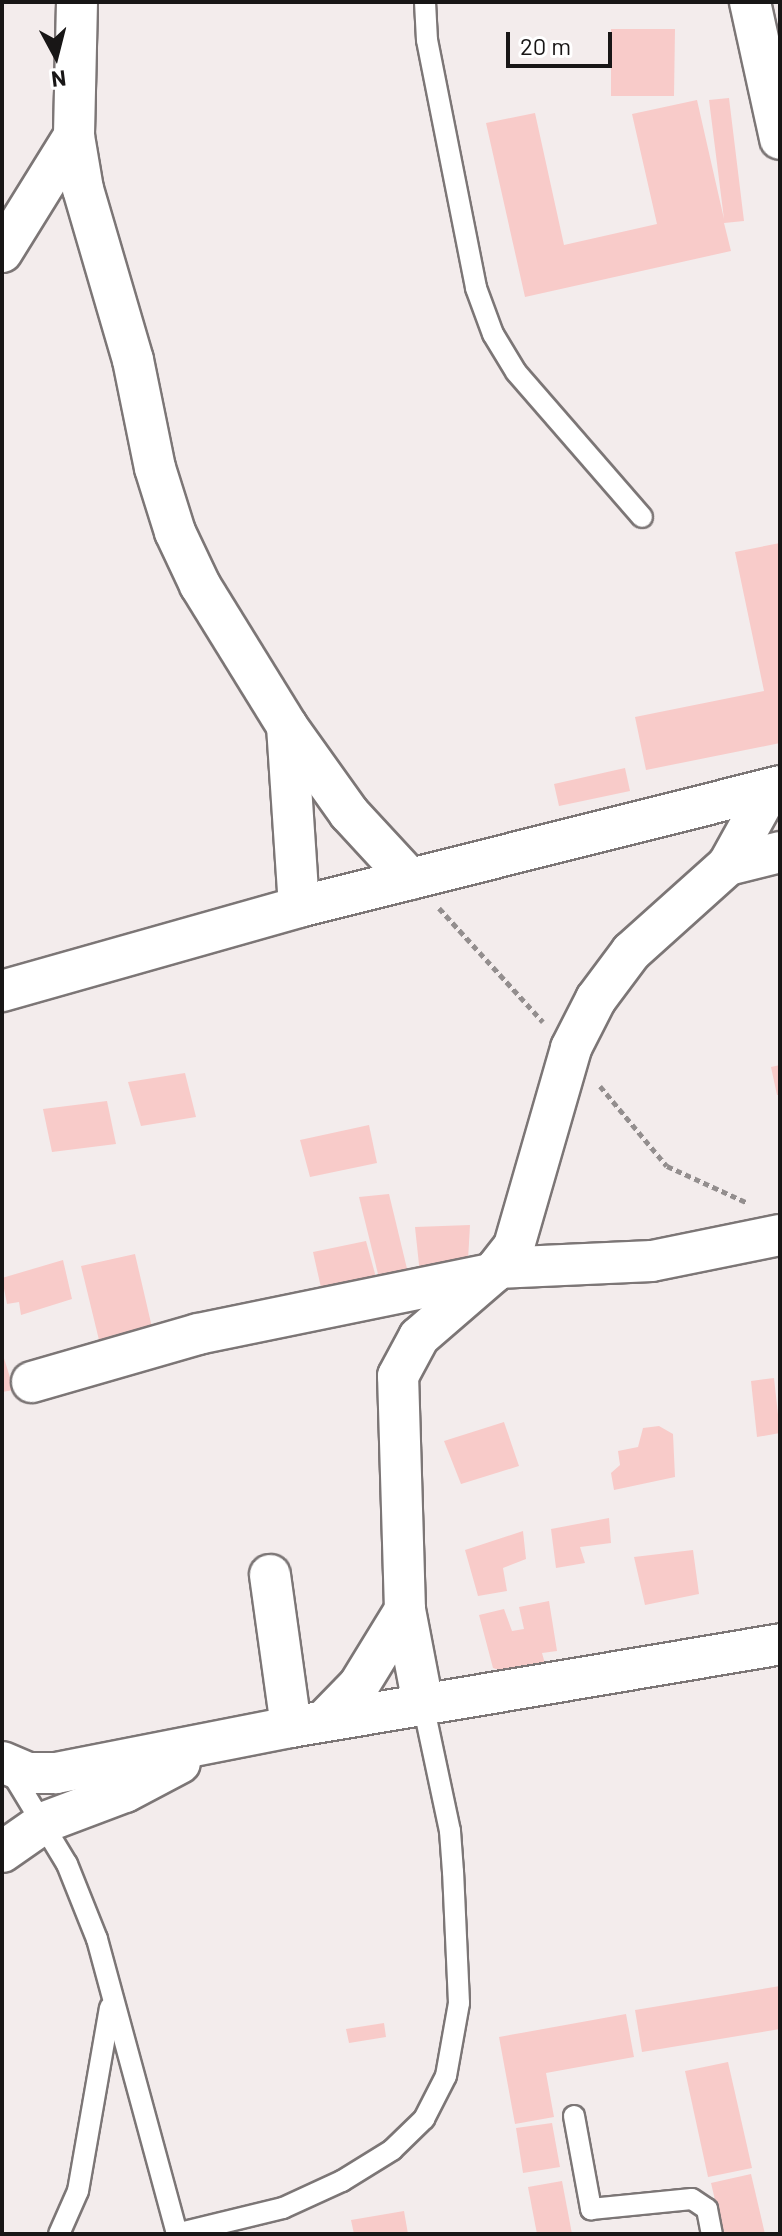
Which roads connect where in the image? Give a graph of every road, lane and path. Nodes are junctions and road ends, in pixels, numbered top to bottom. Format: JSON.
{"nodes":[{"id":1,"x":77,"y":2,"type":"edge"},
{"id":2,"x":425,"y":2,"type":"edge"},
{"id":3,"x":750,"y":2,"type":"edge"},
{"id":4,"x":74,"y":136,"type":"junction"},
{"id":5,"x":780,"y":139,"type":"edge"},
{"id":6,"x":2,"y":252,"type":"edge"},
{"id":7,"x":642,"y":517,"type":"dead end"},
{"id":8,"x":287,"y":726,"type":"junction"},
{"id":9,"x":775,"y":787,"type":"edge"},
{"id":10,"x":780,"y":852,"type":"edge"},
{"id":11,"x":728,"y":865,"type":"junction"},
{"id":12,"x":410,"y":879,"type":"junction"},
{"id":13,"x":299,"y":907,"type":"junction"},
{"id":14,"x":2,"y":991,"type":"edge"},
{"id":15,"x":571,"y":1048,"type":"junction"},
{"id":16,"x":769,"y":1221,"type":"edge"},
{"id":17,"x":495,"y":1270,"type":"junction"},
{"id":18,"x":32,"y":1382,"type":"dead end"},
{"id":19,"x":270,"y":1575,"type":"dead end"},
{"id":20,"x":405,"y":1610,"type":"junction"},
{"id":21,"x":780,"y":1644,"type":"edge"},
{"id":22,"x":423,"y":1704,"type":"junction"},
{"id":23,"x":308,"y":1724,"type":"junction"},
{"id":24,"x":211,"y":1745,"type":"junction"},
{"id":25,"x":6,"y":1766,"type":"edge"},
{"id":26,"x":45,"y":1822,"type":"junction"},
{"id":27,"x":2,"y":1852,"type":"edge"},
{"id":28,"x":112,"y":2000,"type":"junction"},
{"id":29,"x":574,"y":2116,"type":"dead end"},
{"id":30,"x":59,"y":2234,"type":"edge"},
{"id":31,"x":176,"y":2234,"type":"edge"},
{"id":32,"x":712,"y":2234,"type":"edge"}],
"edges":[{"from":1,"to":4,"type":"street"},
{"from":2,"to":7,"type":"lane"},
{"from":3,"to":5,"type":"street"},
{"from":4,"to":6,"type":"street"},
{"from":4,"to":8,"type":"street"},
{"from":8,"to":12,"type":"street"},
{"from":8,"to":13,"type":"street"},
{"from":9,"to":11,"type":"street"},
{"from":9,"to":12,"type":"street"},
{"from":10,"to":11,"type":"street"},
{"from":11,"to":15,"type":"street"},
{"from":12,"to":13,"type":"street"},
{"from":12,"to":15,"type":"path"},
{"from":13,"to":14,"type":"street"},
{"from":15,"to":16,"type":"path"},
{"from":15,"to":17,"type":"street"},
{"from":16,"to":17,"type":"street"},
{"from":17,"to":18,"type":"street"},
{"from":17,"to":20,"type":"street"},
{"from":19,"to":23,"type":"street"},
{"from":20,"to":22,"type":"street"},
{"from":20,"to":23,"type":"street"},
{"from":21,"to":22,"type":"street"},
{"from":22,"to":23,"type":"street"},
{"from":22,"to":31,"type":"lane"},
{"from":23,"to":24,"type":"street"},
{"from":24,"to":25,"type":"street"},
{"from":24,"to":26,"type":"street"},
{"from":25,"to":26,"type":"lane"},
{"from":26,"to":27,"type":"street"},
{"from":26,"to":28,"type":"lane"},
{"from":28,"to":30,"type":"lane"},
{"from":28,"to":31,"type":"lane"},
{"from":29,"to":32,"type":"lane"}]}
